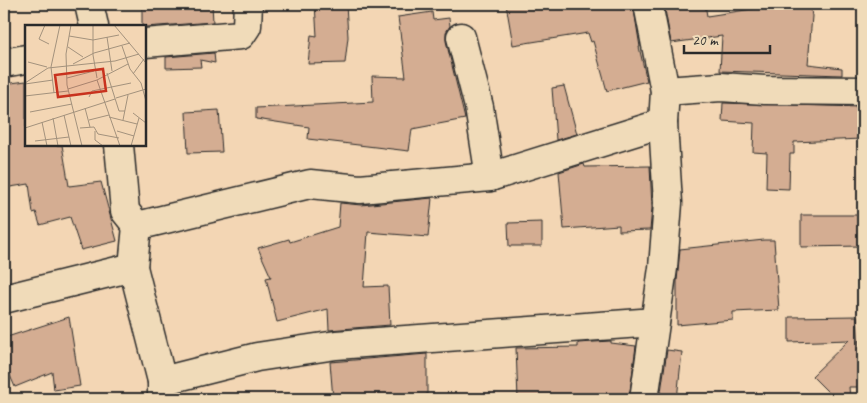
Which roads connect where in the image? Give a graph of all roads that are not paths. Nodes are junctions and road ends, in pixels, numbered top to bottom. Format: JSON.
{"nodes":[{"id":1,"x":89,"y":4,"type":"edge"},
{"id":2,"x":248,"y":4,"type":"edge"},
{"id":3,"x":648,"y":4,"type":"edge"},
{"id":4,"x":94,"y":25,"type":"edge"},
{"id":5,"x":461,"y":37,"type":"dead end"},
{"id":6,"x":146,"y":43,"type":"edge"},
{"id":7,"x":25,"y":59,"type":"edge"},
{"id":8,"x":4,"y":63,"type":"edge"},
{"id":9,"x":665,"y":91,"type":"junction"},
{"id":10,"x":863,"y":91,"type":"edge"},
{"id":11,"x":663,"y":123,"type":"junction"},
{"id":12,"x":119,"y":146,"type":"edge"},
{"id":13,"x":490,"y":178,"type":"junction"},
{"id":14,"x":136,"y":226,"type":"junction"},
{"id":15,"x":133,"y":267,"type":"junction"},
{"id":16,"x":4,"y":299,"type":"edge"},
{"id":17,"x":655,"y":322,"type":"junction"},
{"id":18,"x":162,"y":390,"type":"edge"},
{"id":19,"x":644,"y":399,"type":"edge"}],
"edges":[{"from":1,"to":4,"type":"street"},
{"from":2,"to":6,"type":"street"},
{"from":3,"to":9,"type":"street"},
{"from":5,"to":13,"type":"street"},
{"from":7,"to":8,"type":"street"},
{"from":9,"to":10,"type":"street"},
{"from":9,"to":11,"type":"street"},
{"from":11,"to":13,"type":"street"},
{"from":11,"to":17,"type":"street"},
{"from":12,"to":14,"type":"street"},
{"from":13,"to":14,"type":"street"},
{"from":14,"to":15,"type":"street"},
{"from":15,"to":16,"type":"street"},
{"from":15,"to":18,"type":"street"},
{"from":17,"to":18,"type":"street"},
{"from":17,"to":19,"type":"street"}]}
